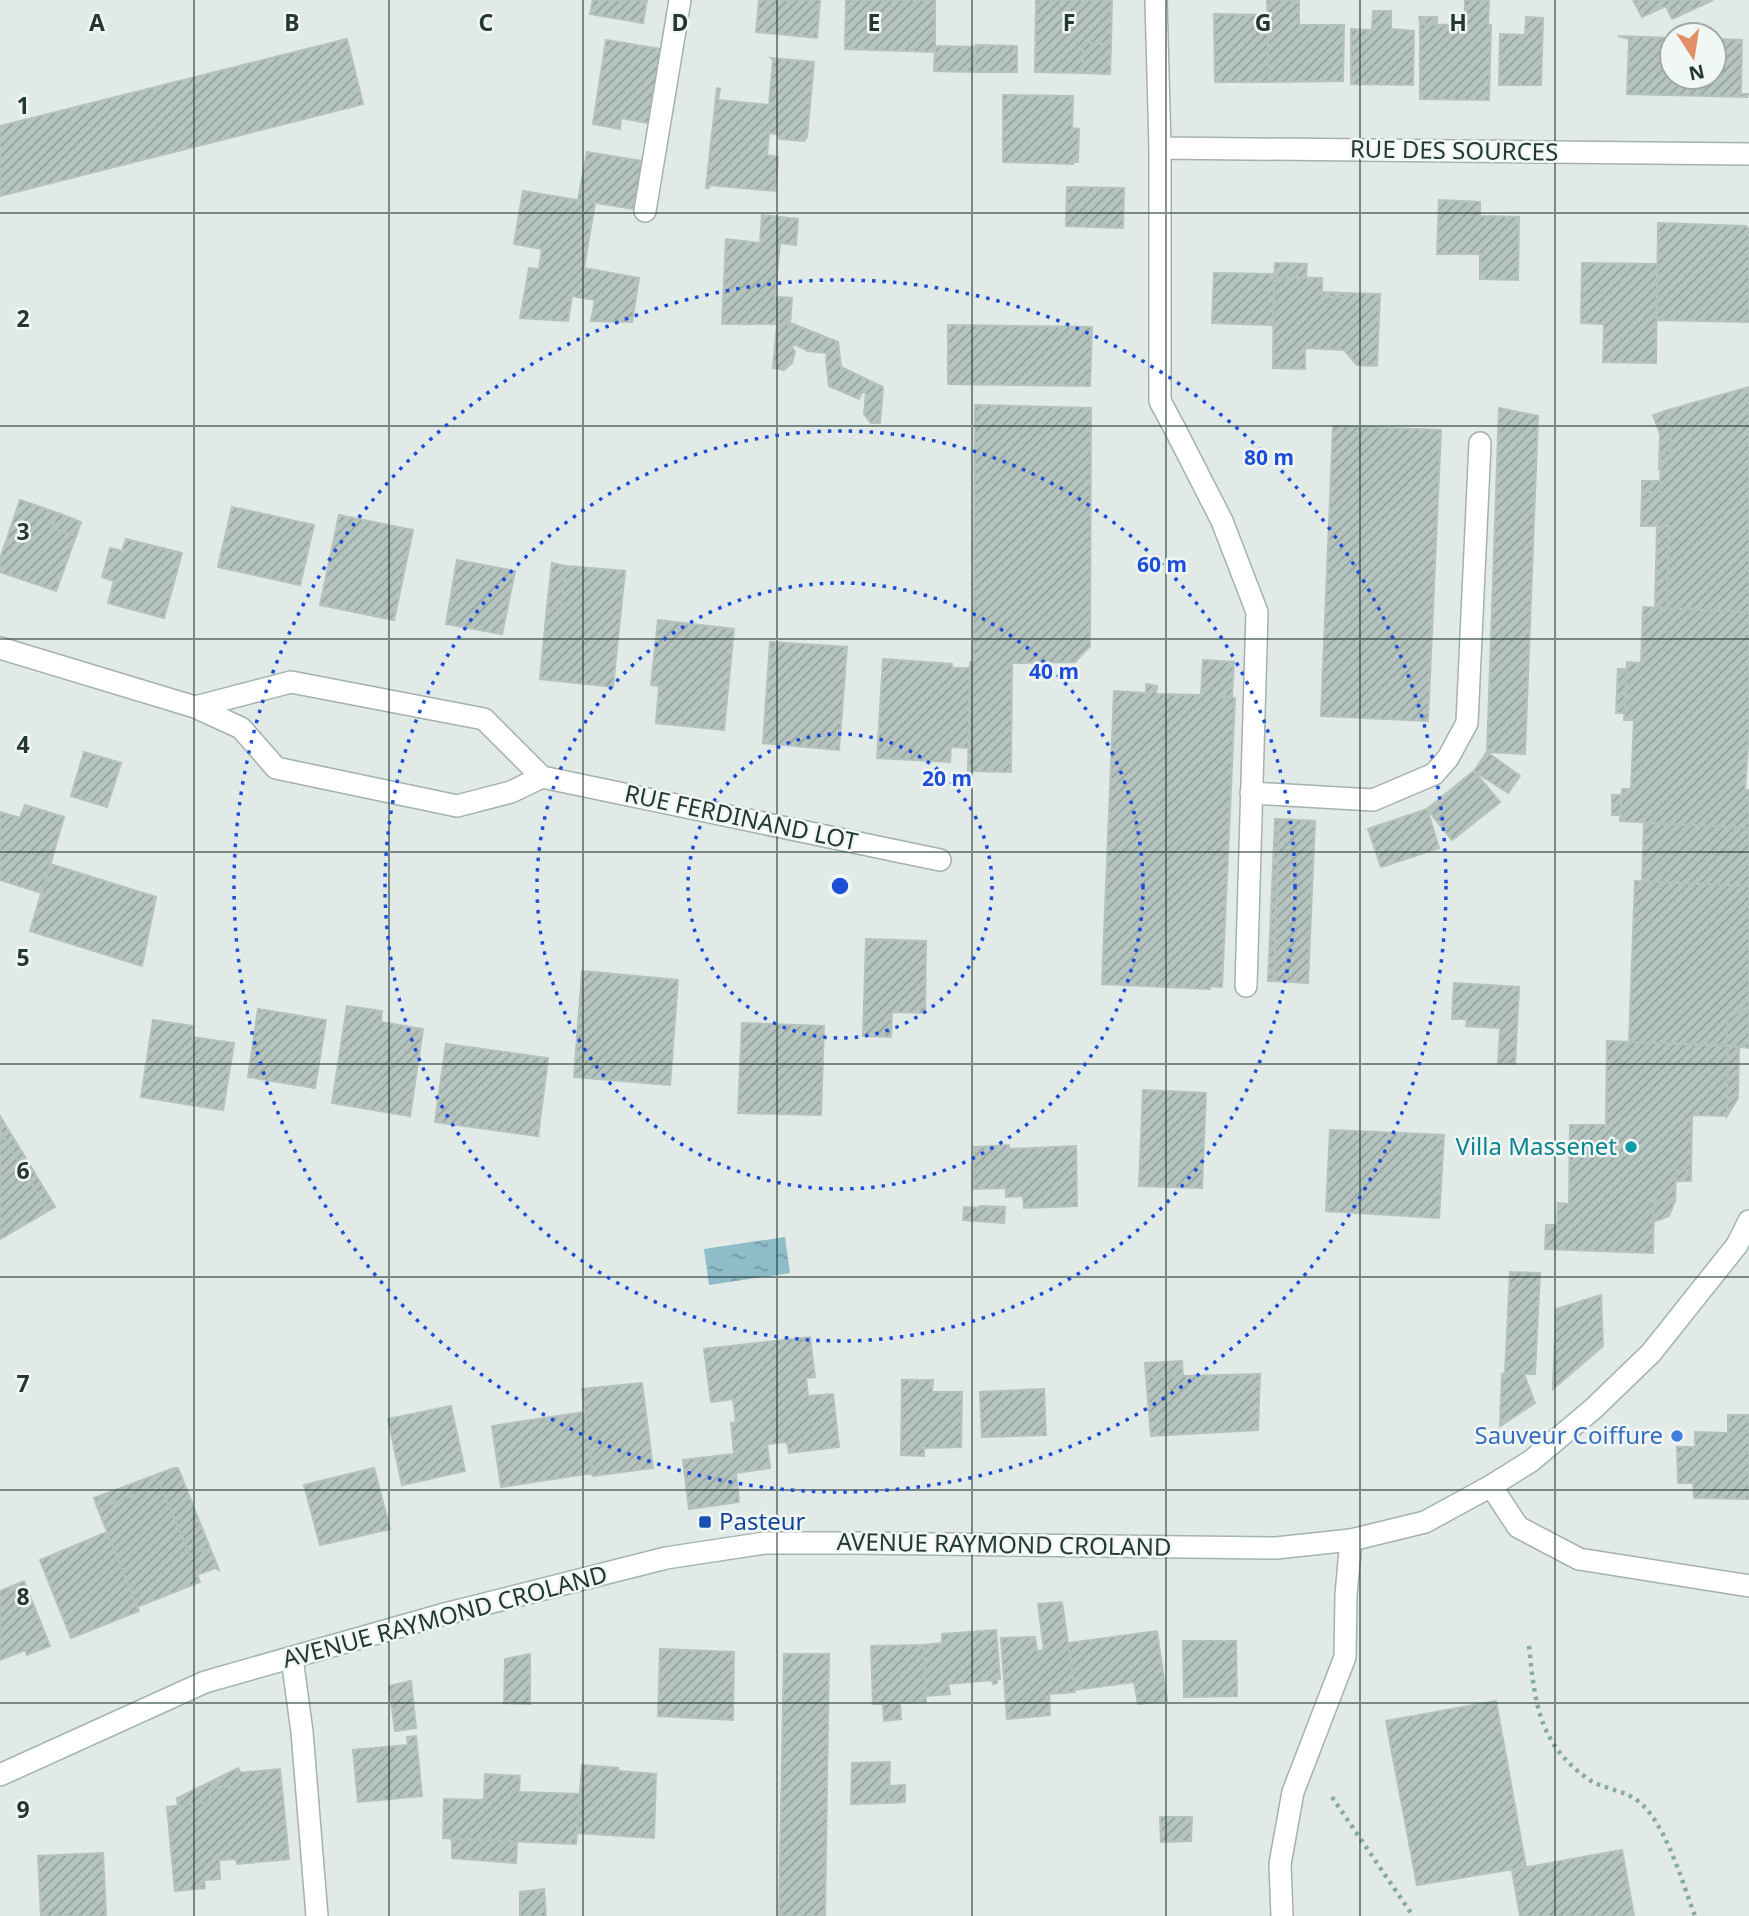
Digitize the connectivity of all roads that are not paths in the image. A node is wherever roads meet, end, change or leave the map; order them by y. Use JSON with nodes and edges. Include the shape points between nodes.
{"nodes":[{"id":1,"x":680,"y":0,"type":"edge"},
{"id":2,"x":1156,"y":0,"type":"edge"},
{"id":3,"x":1160,"y":148,"type":"junction"},
{"id":4,"x":1749,"y":154,"type":"edge"},
{"id":5,"x":645,"y":211,"type":"dead end"},
{"id":6,"x":1480,"y":443,"type":"dead end"},
{"id":7,"x":0,"y":648,"type":"edge"},
{"id":8,"x":195,"y":707,"type":"junction"},
{"id":9,"x":542,"y":777,"type":"junction"},
{"id":10,"x":1251,"y":793,"type":"junction"},
{"id":11,"x":940,"y":860,"type":"dead end"},
{"id":12,"x":1246,"y":986,"type":"dead end"},
{"id":13,"x":1749,"y":1221,"type":"edge"},
{"id":14,"x":1491,"y":1486,"type":"junction"},
{"id":15,"x":1351,"y":1540,"type":"junction"},
{"id":16,"x":1749,"y":1586,"type":"edge"},
{"id":17,"x":292,"y":1658,"type":"junction"},
{"id":18,"x":0,"y":1775,"type":"edge"},
{"id":19,"x":317,"y":1916,"type":"edge"},
{"id":20,"x":1282,"y":1916,"type":"edge"}],
"edges":[{"from":1,"to":5,"type":"street"},
{"from":2,"to":3,"type":"street"},
{"from":3,"to":4,"type":"street","name":"RUE DES SOURCES"},
{"from":3,"to":10,"type":"street","via":[[1160,401],[1222,521],[1256,612]]},
{"from":6,"to":10,"type":"street","via":[[1467,723],[1448,758],[1434,774],[1373,800]]},
{"from":7,"to":8,"type":"street"},
{"from":8,"to":9,"type":"street","via":[[291,682],[484,719]]},
{"from":8,"to":9,"type":"street","via":[[241,728],[276,768],[457,806],[512,792]]},
{"from":9,"to":11,"type":"street","name":"RUE FERDINAND LOT"},
{"from":10,"to":12,"type":"street"},
{"from":13,"to":14,"type":"street","name":"AVENUE RAYMOND CROLAND","via":[[1737,1245],[1651,1353],[1531,1461]]},
{"from":14,"to":15,"type":"street","name":"AVENUE RAYMOND CROLAND","via":[[1425,1522]]},
{"from":14,"to":16,"type":"street","via":[[1518,1527],[1578,1559]]},
{"from":15,"to":17,"type":"street","name":"AVENUE RAYMOND CROLAND","via":[[1276,1549],[765,1544],[666,1558]]},
{"from":15,"to":20,"type":"street","via":[[1345,1657],[1293,1792],[1280,1864]]},
{"from":17,"to":18,"type":"street","name":"AVENUE RAYMOND CROLAND","via":[[205,1682]]},
{"from":17,"to":19,"type":"street"}]}
